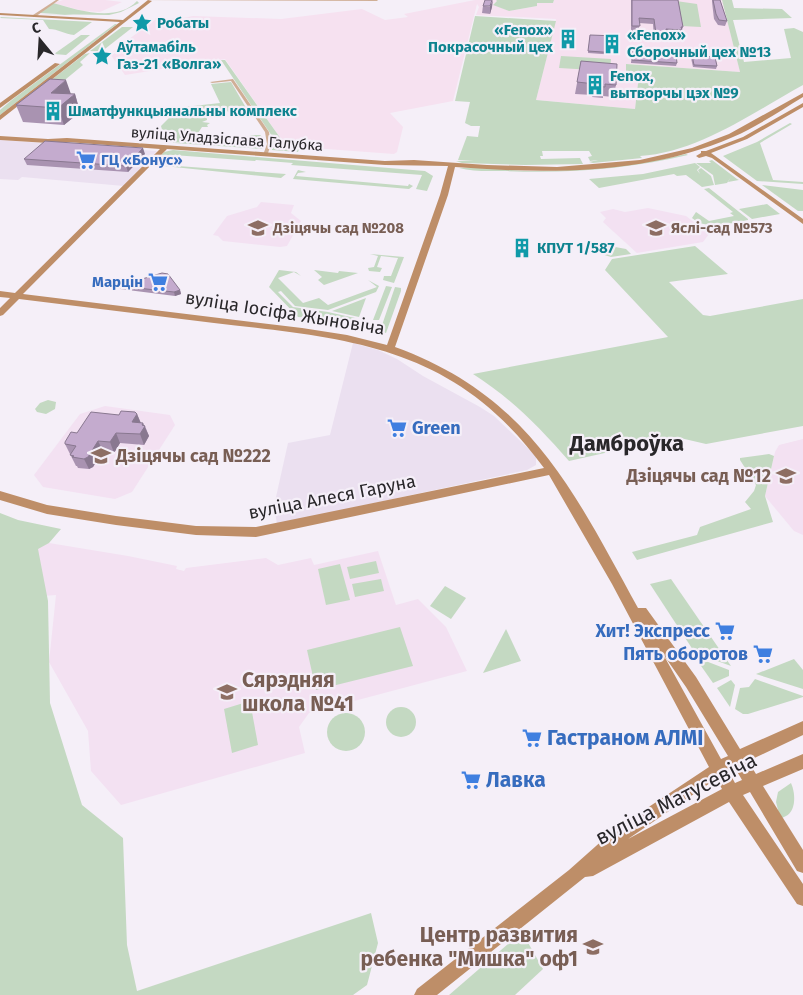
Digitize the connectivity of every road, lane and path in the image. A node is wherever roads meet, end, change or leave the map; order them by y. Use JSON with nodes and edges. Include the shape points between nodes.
{"nodes":[{"id":1,"x":58,"y":0,"type":"edge"},
{"id":2,"x":142,"y":0,"type":"edge"},
{"id":3,"x":377,"y":0,"type":"edge"},
{"id":4,"x":149,"y":1,"type":"edge"},
{"id":5,"x":277,"y":1,"type":"edge"},
{"id":6,"x":0,"y":14,"type":"edge"},
{"id":7,"x":34,"y":16,"type":"junction"},
{"id":8,"x":115,"y":20,"type":"junction"},
{"id":9,"x":125,"y":20,"type":"junction"},
{"id":10,"x":99,"y":32,"type":"dead end"},
{"id":11,"x":94,"y":36,"type":"dead end"},
{"id":12,"x":81,"y":46,"type":"dead end"},
{"id":13,"x":62,"y":60,"type":"dead end"},
{"id":14,"x":212,"y":82,"type":"dead end"},
{"id":15,"x":803,"y":95,"type":"edge"},
{"id":16,"x":803,"y":105,"type":"edge"},
{"id":17,"x":0,"y":106,"type":"edge"},
{"id":18,"x":0,"y":118,"type":"edge"},
{"id":19,"x":0,"y":133,"type":"edge"},
{"id":20,"x":0,"y":138,"type":"edge"},
{"id":21,"x":67,"y":140,"type":"junction"},
{"id":22,"x":164,"y":147,"type":"junction"},
{"id":23,"x":265,"y":154,"type":"junction"},
{"id":24,"x":707,"y":154,"type":"junction"},
{"id":25,"x":452,"y":168,"type":"junction"},
{"id":26,"x":801,"y":219,"type":"edge"},
{"id":27,"x":0,"y":294,"type":"edge"},
{"id":28,"x":18,"y":296,"type":"junction"},
{"id":29,"x":0,"y":312,"type":"edge"},
{"id":30,"x":390,"y":348,"type":"junction"},
{"id":31,"x":552,"y":470,"type":"junction"},
{"id":32,"x":0,"y":495,"type":"edge"},
{"id":33,"x":613,"y":573,"type":"junction"},
{"id":34,"x":803,"y":728,"type":"edge"},
{"id":35,"x":737,"y":758,"type":"junction"},
{"id":36,"x":803,"y":761,"type":"edge"},
{"id":37,"x":718,"y":769,"type":"junction"},
{"id":38,"x":753,"y":783,"type":"junction"},
{"id":39,"x":732,"y":792,"type":"junction"},
{"id":40,"x":803,"y":865,"type":"edge"},
{"id":41,"x":570,"y":880,"type":"junction"},
{"id":42,"x":803,"y":898,"type":"edge"},
{"id":43,"x":422,"y":995,"type":"edge"}],
"edges":[{"from":1,"to":7,"type":"street"},
{"from":2,"to":4,"type":"street"},
{"from":3,"to":5,"type":"street"},
{"from":4,"to":5,"type":"street"},
{"from":4,"to":8,"type":"main road"},
{"from":4,"to":9,"type":"main road"},
{"from":6,"to":7,"type":"main road"},
{"from":7,"to":8,"type":"main road"},
{"from":8,"to":9,"type":"main road"},
{"from":8,"to":10,"type":"main road"},
{"from":9,"to":18,"type":"main road"},
{"from":11,"to":12,"type":"main road"},
{"from":13,"to":17,"type":"main road"},
{"from":14,"to":23,"type":"street","via":[[232,80],[267,132],[269,148]]},
{"from":15,"to":24,"type":"main road","name":"вуліца Уладзіслава Галубка","via":[[736,133]]},
{"from":16,"to":24,"type":"main road","name":"вуліца Уладзіслава Галубка","via":[[745,138]]},
{"from":19,"to":21,"type":"main road","name":"вуліца Уладзіслава Галубка"},
{"from":20,"to":21,"type":"main road","name":"вуліца Уладзіслава Галубка"},
{"from":21,"to":22,"type":"main road","name":"вуліца Уладзіслава Галубка"},
{"from":22,"to":23,"type":"main road","name":"вуліца Уладзіслава Галубка"},
{"from":22,"to":28,"type":"main road"},
{"from":23,"to":25,"type":"main road","name":"вуліца Уладзіслава Галубка","via":[[402,167]]},
{"from":24,"to":25,"type":"main road","name":"вуліца Уладзіслава Галубка","via":[[689,151],[638,162],[589,167]]},
{"from":24,"to":25,"type":"main road","name":"вуліца Уладзіслава Галубка","via":[[647,167],[593,173],[522,174]]},
{"from":24,"to":26,"type":"main road"},
{"from":25,"to":30,"type":"main road"},
{"from":27,"to":28,"type":"main road","name":"вуліца Іосіфа Жыновіча"},
{"from":28,"to":29,"type":"main road"},
{"from":28,"to":30,"type":"main road","name":"вуліца Іосіфа Жыновіча","via":[[316,333]]},
{"from":30,"to":31,"type":"main road","name":"вуліца Іосіфа Жыновіча","via":[[474,390],[520,431]]},
{"from":31,"to":32,"type":"main road","name":"вуліца Алеся Гаруна","via":[[256,532],[209,532],[128,523],[59,512]]},
{"from":31,"to":33,"type":"main road","name":"вуліца Іосіфа Жыновіча"},
{"from":33,"to":35,"type":"main road","name":"вуліца Іосіфа Жыновіча","via":[[691,682]]},
{"from":33,"to":37,"type":"main road","name":"вуліца Іосіфа Жыновіча"},
{"from":34,"to":35,"type":"main road","name":"вуліца Матусевіча","via":[[770,740]]},
{"from":35,"to":37,"type":"main road","name":"вуліца Матусевіча"},
{"from":35,"to":38,"type":"main road","name":"вуліца Іосіфа Жыновіча"},
{"from":36,"to":38,"type":"main road","name":"вуліца Матусевіча"},
{"from":37,"to":39,"type":"main road","name":"вуліца Іосіфа Жыновіча"},
{"from":37,"to":41,"type":"main road","name":"вуліца Матусевіча","via":[[615,839]]},
{"from":38,"to":39,"type":"main road","name":"вуліца Матусевіча"},
{"from":38,"to":40,"type":"main road","name":"вуліца Іосіфа Жыновіча"},
{"from":39,"to":41,"type":"main road","name":"вуліца Матусевіча"},
{"from":39,"to":42,"type":"main road","name":"вуліца Іосіфа Жыновіча"},
{"from":41,"to":43,"type":"main road","name":"вуліца Матусевіча"}]}
